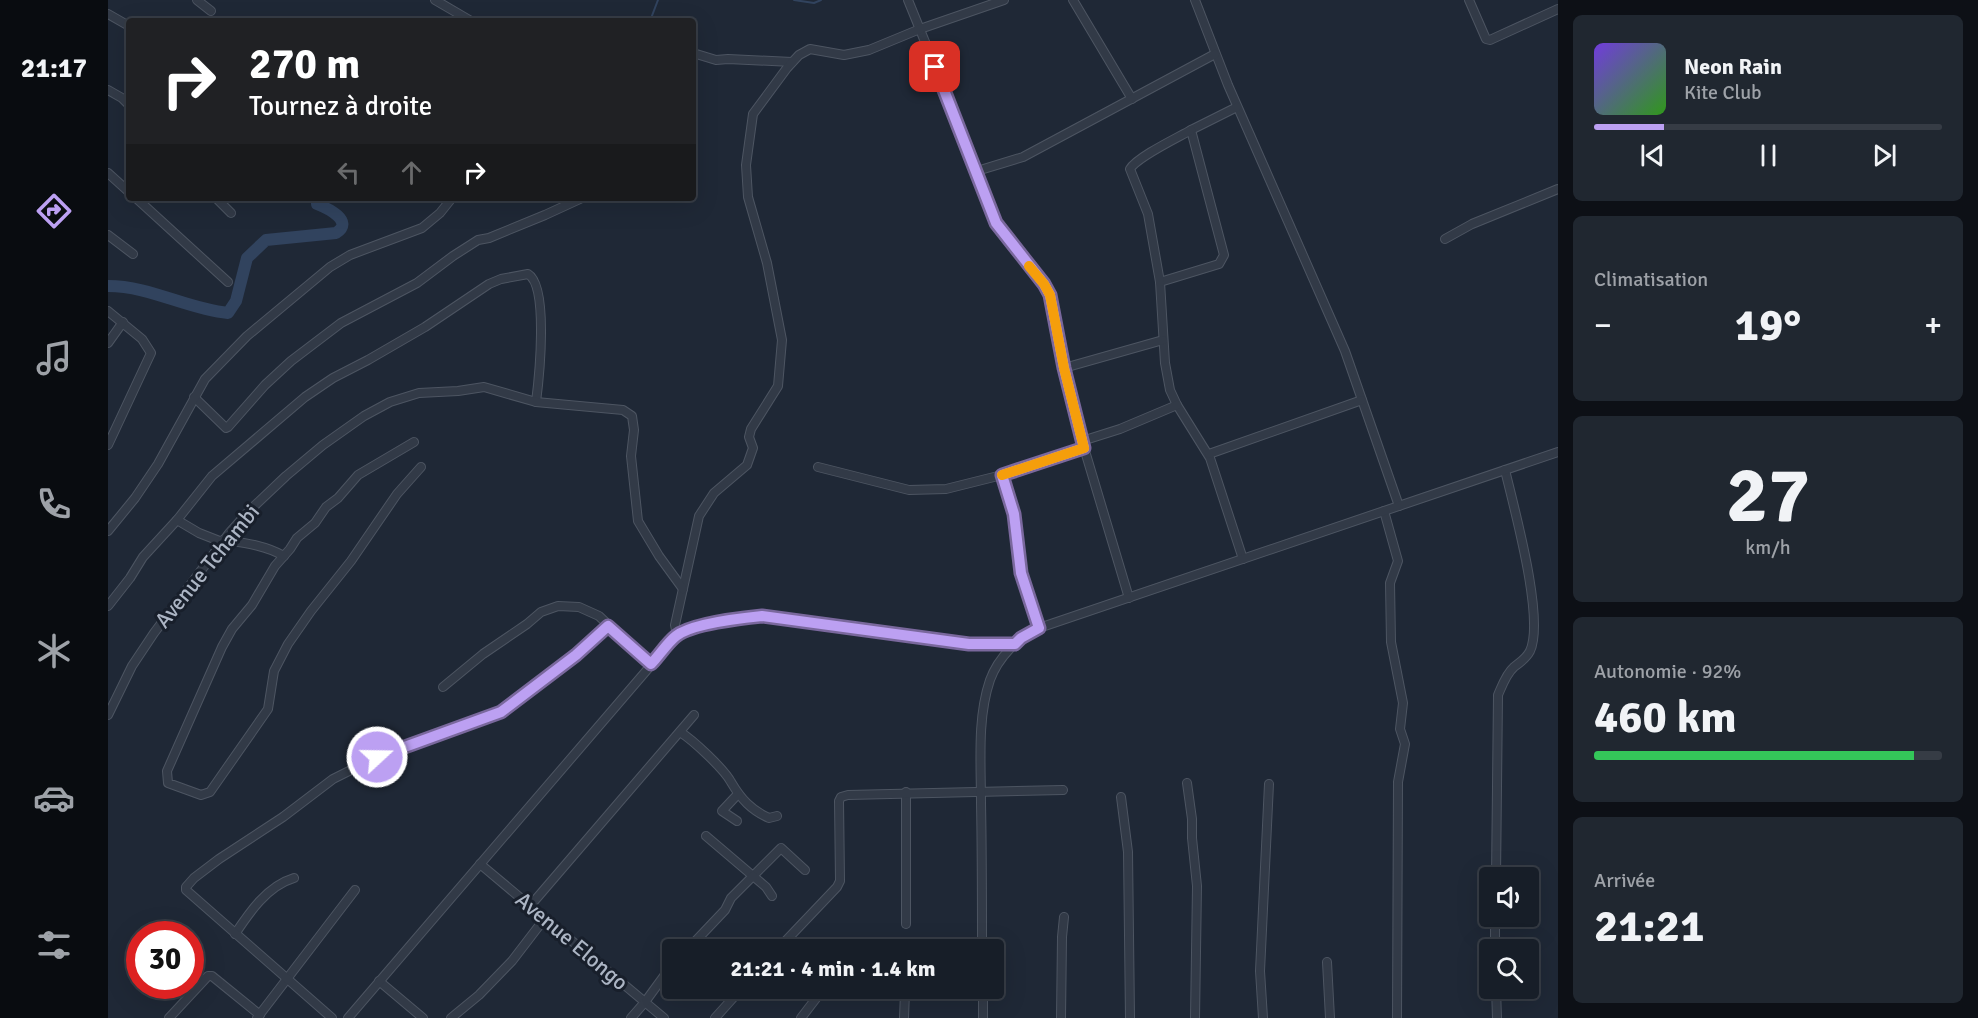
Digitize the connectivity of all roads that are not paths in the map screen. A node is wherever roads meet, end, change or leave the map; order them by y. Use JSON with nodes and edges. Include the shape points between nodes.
{"nodes":[{"id":1,"x":197,"y":0,"type":"edge"},
{"id":2,"x":435,"y":0,"type":"edge"},
{"id":3,"x":908,"y":0,"type":"edge"},
{"id":4,"x":1004,"y":0,"type":"edge"},
{"id":5,"x":1073,"y":0,"type":"edge"},
{"id":6,"x":1195,"y":0,"type":"edge"},
{"id":7,"x":1469,"y":0,"type":"edge"},
{"id":8,"x":1558,"y":9,"type":"edge"},
{"id":9,"x":211,"y":11,"type":"dead end"},
{"id":10,"x":108,"y":15,"type":"edge"},
{"id":11,"x":466,"y":18,"type":"edge"},
{"id":12,"x":126,"y":24,"type":"edge"},
{"id":13,"x":920,"y":29,"type":"junction"},
{"id":14,"x":696,"y":54,"type":"edge"},
{"id":15,"x":1215,"y":54,"type":"junction"},
{"id":16,"x":792,"y":62,"type":"junction"},
{"id":17,"x":108,"y":90,"type":"edge"},
{"id":18,"x":1132,"y":99,"type":"junction"},
{"id":19,"x":126,"y":102,"type":"edge"},
{"id":20,"x":1237,"y":107,"type":"junction"},
{"id":21,"x":1191,"y":130,"type":"junction"},
{"id":22,"x":977,"y":171,"type":"junction"},
{"id":23,"x":108,"y":173,"type":"edge"},
{"id":24,"x":126,"y":189,"type":"edge"},
{"id":25,"x":1558,"y":189,"type":"edge"},
{"id":26,"x":139,"y":201,"type":"edge"},
{"id":27,"x":219,"y":201,"type":"edge"},
{"id":28,"x":450,"y":201,"type":"edge"},
{"id":29,"x":576,"y":201,"type":"edge"},
{"id":30,"x":231,"y":213,"type":"dead end"},
{"id":31,"x":108,"y":236,"type":"edge"},
{"id":32,"x":1445,"y":239,"type":"dead end"},
{"id":33,"x":133,"y":254,"type":"dead end"},
{"id":34,"x":228,"y":282,"type":"dead end"},
{"id":35,"x":1160,"y":282,"type":"junction"},
{"id":36,"x":108,"y":310,"type":"edge"},
{"id":37,"x":123,"y":322,"type":"junction"},
{"id":38,"x":1164,"y":340,"type":"junction"},
{"id":39,"x":108,"y":343,"type":"edge"},
{"id":40,"x":1064,"y":368,"type":"junction"},
{"id":41,"x":194,"y":397,"type":"junction"},
{"id":42,"x":1362,"y":400,"type":"junction"},
{"id":43,"x":536,"y":402,"type":"junction"},
{"id":44,"x":1177,"y":405,"type":"junction"},
{"id":45,"x":414,"y":442,"type":"dead end"},
{"id":46,"x":1083,"y":444,"type":"junction"},
{"id":47,"x":108,"y":445,"type":"edge"},
{"id":48,"x":1558,"y":452,"type":"edge"},
{"id":49,"x":1209,"y":454,"type":"dead end"},
{"id":50,"x":421,"y":467,"type":"dead end"},
{"id":51,"x":818,"y":467,"type":"dead end"},
{"id":52,"x":1505,"y":470,"type":"junction"},
{"id":53,"x":1002,"y":475,"type":"junction"},
{"id":54,"x":1399,"y":506,"type":"junction"},
{"id":55,"x":1384,"y":511,"type":"junction"},
{"id":56,"x":177,"y":520,"type":"junction"},
{"id":57,"x":108,"y":531,"type":"edge"},
{"id":58,"x":222,"y":541,"type":"junction"},
{"id":59,"x":284,"y":556,"type":"junction"},
{"id":60,"x":1243,"y":559,"type":"junction"},
{"id":61,"x":683,"y":589,"type":"junction"},
{"id":62,"x":1129,"y":598,"type":"junction"},
{"id":63,"x":108,"y":606,"type":"edge"},
{"id":64,"x":608,"y":626,"type":"junction"},
{"id":65,"x":1039,"y":628,"type":"junction"},
{"id":66,"x":677,"y":635,"type":"junction"},
{"id":67,"x":1015,"y":644,"type":"junction"},
{"id":68,"x":651,"y":664,"type":"junction"},
{"id":69,"x":444,"y":687,"type":"dead end"},
{"id":70,"x":108,"y":715,"type":"edge"},
{"id":71,"x":694,"y":716,"type":"dead end"},
{"id":72,"x":680,"y":732,"type":"junction"},
{"id":73,"x":1187,"y":783,"type":"dead end"},
{"id":74,"x":1269,"y":784,"type":"dead end"},
{"id":75,"x":1063,"y":790,"type":"dead end"},
{"id":76,"x":981,"y":791,"type":"junction"},
{"id":77,"x":906,"y":792,"type":"junction"},
{"id":78,"x":738,"y":794,"type":"junction"},
{"id":79,"x":1121,"y":797,"type":"dead end"},
{"id":80,"x":777,"y":816,"type":"dead end"},
{"id":81,"x":737,"y":821,"type":"dead end"},
{"id":82,"x":706,"y":837,"type":"dead end"},
{"id":83,"x":480,"y":864,"type":"junction"},
{"id":84,"x":1496,"y":867,"type":"edge"},
{"id":85,"x":805,"y":870,"type":"dead end"},
{"id":86,"x":753,"y":876,"type":"junction"},
{"id":87,"x":294,"y":878,"type":"dead end"},
{"id":88,"x":355,"y":890,"type":"dead end"},
{"id":89,"x":772,"y":896,"type":"dead end"},
{"id":90,"x":530,"y":906,"type":"junction"},
{"id":91,"x":1064,"y":917,"type":"dead end"},
{"id":92,"x":545,"y":918,"type":"junction"},
{"id":93,"x":906,"y":924,"type":"dead end"},
{"id":94,"x":235,"y":934,"type":"junction"},
{"id":95,"x":697,"y":939,"type":"edge"},
{"id":96,"x":787,"y":939,"type":"edge"},
{"id":97,"x":982,"y":939,"type":"edge"},
{"id":98,"x":1327,"y":962,"type":"dead end"},
{"id":99,"x":662,"y":979,"type":"edge"},
{"id":100,"x":288,"y":980,"type":"junction"},
{"id":101,"x":380,"y":981,"type":"junction"},
{"id":102,"x":732,"y":999,"type":"edge"},
{"id":103,"x":816,"y":999,"type":"edge"},
{"id":104,"x":905,"y":999,"type":"edge"},
{"id":105,"x":983,"y":999,"type":"edge"},
{"id":106,"x":1496,"y":999,"type":"edge"},
{"id":107,"x":645,"y":1002,"type":"junction"},
{"id":108,"x":259,"y":1017,"type":"edge"},
{"id":109,"x":169,"y":1018,"type":"edge"},
{"id":110,"x":332,"y":1018,"type":"edge"},
{"id":111,"x":348,"y":1018,"type":"edge"},
{"id":112,"x":423,"y":1018,"type":"edge"},
{"id":113,"x":452,"y":1018,"type":"edge"},
{"id":114,"x":631,"y":1018,"type":"edge"},
{"id":115,"x":664,"y":1018,"type":"edge"},
{"id":116,"x":715,"y":1018,"type":"edge"},
{"id":117,"x":801,"y":1018,"type":"edge"},
{"id":118,"x":904,"y":1018,"type":"edge"},
{"id":119,"x":983,"y":1018,"type":"edge"},
{"id":120,"x":1061,"y":1018,"type":"edge"},
{"id":121,"x":1130,"y":1018,"type":"edge"},
{"id":122,"x":1195,"y":1018,"type":"edge"},
{"id":123,"x":1263,"y":1018,"type":"edge"},
{"id":124,"x":1329,"y":1018,"type":"edge"},
{"id":125,"x":1396,"y":1018,"type":"edge"},
{"id":126,"x":1497,"y":1018,"type":"edge"}],
"edges":[{"from":1,"to":9,"type":"street"},
{"from":2,"to":11,"type":"street"},
{"from":3,"to":13,"type":"street"},
{"from":4,"to":13,"type":"street"},
{"from":5,"to":18,"type":"street"},
{"from":6,"to":15,"type":"street"},
{"from":7,"to":8,"type":"street","via":[[1486,39],[1490,40]]},
{"from":10,"to":12,"type":"street"},
{"from":13,"to":16,"type":"street","via":[[869,51],[844,56],[810,49]]},
{"from":13,"to":22,"type":"street"},
{"from":14,"to":16,"type":"street","via":[[716,60]]},
{"from":15,"to":18,"type":"street"},
{"from":15,"to":20,"type":"street"},
{"from":16,"to":61,"type":"street","via":[[753,114],[746,165],[749,200],[782,336],[778,384],[751,429],[753,448],[747,465],[714,493],[700,513]]},
{"from":17,"to":19,"type":"street"},
{"from":18,"to":22,"type":"street","via":[[1023,157]]},
{"from":20,"to":21,"type":"street"},
{"from":20,"to":42,"type":"street","via":[[1345,351]]},
{"from":21,"to":35,"type":"street","via":[[1141,158],[1130,169],[1148,214]]},
{"from":21,"to":35,"type":"street","via":[[1224,255],[1219,264]]},
{"from":22,"to":40,"type":"street","via":[[996,223],[1050,295]]},
{"from":23,"to":24,"type":"street"},
{"from":25,"to":32,"type":"street"},
{"from":26,"to":34,"type":"street"},
{"from":27,"to":30,"type":"street"},
{"from":28,"to":41,"type":"street","via":[[422,228],[350,255],[330,267],[247,336]]},
{"from":29,"to":41,"type":"street","via":[[478,240],[417,283],[341,323],[265,385],[228,427]]},
{"from":31,"to":33,"type":"street"},
{"from":35,"to":38,"type":"street"},
{"from":36,"to":37,"type":"street"},
{"from":37,"to":39,"type":"street"},
{"from":37,"to":47,"type":"street","via":[[151,353]]},
{"from":38,"to":40,"type":"street"},
{"from":38,"to":44,"type":"street","via":[[1170,390]]},
{"from":40,"to":46,"type":"street"},
{"from":41,"to":57,"type":"street","via":[[158,464]]},
{"from":42,"to":49,"type":"street"},
{"from":42,"to":54,"type":"street"},
{"from":43,"to":56,"type":"street","via":[[541,316],[538,290],[528,274],[489,284],[425,327],[305,397],[212,476]]},
{"from":43,"to":58,"type":"street","name":"Avenue Tchambi","via":[[484,387],[419,393],[390,402],[323,445]]},
{"from":43,"to":61,"type":"street","name":"Avenue Tchambi","via":[[622,410],[632,416],[631,456],[638,521]]},
{"from":44,"to":46,"type":"street"},
{"from":44,"to":60,"type":"street","via":[[1210,458]]},
{"from":45,"to":59,"type":"street","via":[[358,475]]},
{"from":46,"to":53,"type":"street"},
{"from":46,"to":62,"type":"street"},
{"from":48,"to":52,"type":"street"},
{"from":50,"to":59,"type":"street","via":[[288,644],[274,671],[268,709],[210,792],[201,795],[168,783],[167,771],[222,647]]},
{"from":51,"to":53,"type":"street","via":[[909,490],[946,489]]},
{"from":52,"to":54,"type":"street"},
{"from":52,"to":84,"type":"street","via":[[1526,566],[1535,631],[1529,653],[1508,673],[1498,695]]},
{"from":53,"to":65,"type":"street","via":[[1014,514],[1021,573]]},
{"from":54,"to":55,"type":"street"},
{"from":55,"to":60,"type":"street"},
{"from":55,"to":125,"type":"street","via":[[1398,561],[1390,582],[1391,641],[1403,703],[1400,729],[1405,744],[1398,782]]},
{"from":56,"to":58,"type":"street"},
{"from":56,"to":63,"type":"street","via":[[143,557]]},
{"from":58,"to":59,"type":"street","via":[[271,548]]},
{"from":58,"to":70,"type":"street","name":"Avenue Tchambi","via":[[153,633]]},
{"from":60,"to":62,"type":"street"},
{"from":61,"to":66,"type":"street","via":[[675,625]]},
{"from":62,"to":65,"type":"street"},
{"from":64,"to":68,"type":"street"},
{"from":64,"to":69,"type":"street","via":[[599,616],[579,607],[558,606],[541,612]]},
{"from":64,"to":94,"type":"street","via":[[507,709],[377,757],[333,779],[194,878],[186,890]]},
{"from":65,"to":67,"type":"street"},
{"from":66,"to":67,"type":"street","via":[[732,619],[762,616],[969,644]]},
{"from":66,"to":68,"type":"street"},
{"from":67,"to":76,"type":"street","via":[[997,666],[985,699]]},
{"from":68,"to":83,"type":"street"},
{"from":71,"to":72,"type":"street"},
{"from":72,"to":78,"type":"street","via":[[731,781]]},
{"from":72,"to":90,"type":"street"},
{"from":73,"to":122,"type":"street","via":[[1197,886]]},
{"from":74,"to":123,"type":"street","via":[[1260,971]]},
{"from":75,"to":76,"type":"street"},
{"from":76,"to":77,"type":"street"},
{"from":76,"to":97,"type":"street"},
{"from":77,"to":93,"type":"street"},
{"from":77,"to":96,"type":"street","via":[[841,797],[842,875],[837,887]]},
{"from":78,"to":80,"type":"street","via":[[762,815]]},
{"from":78,"to":81,"type":"street","via":[[723,810]]},
{"from":79,"to":121,"type":"street","via":[[1128,852]]},
{"from":82,"to":86,"type":"street"},
{"from":83,"to":90,"type":"street","name":"Avenue Elongo"},
{"from":83,"to":101,"type":"street"},
{"from":85,"to":86,"type":"street","via":[[781,848]]},
{"from":86,"to":89,"type":"street"},
{"from":86,"to":95,"type":"street"},
{"from":87,"to":94,"type":"street","via":[[268,893]]},
{"from":88,"to":100,"type":"street"},
{"from":90,"to":92,"type":"street","name":"Avenue Elongo"},
{"from":91,"to":120,"type":"street"},
{"from":92,"to":107,"type":"street","name":"Avenue Elongo"},
{"from":92,"to":113,"type":"street","via":[[512,961]]},
{"from":94,"to":100,"type":"street"},
{"from":98,"to":124,"type":"street"},
{"from":99,"to":107,"type":"street"},
{"from":100,"to":108,"type":"street"},
{"from":100,"to":110,"type":"street"},
{"from":101,"to":111,"type":"street"},
{"from":101,"to":112,"type":"street"},
{"from":102,"to":116,"type":"street"},
{"from":103,"to":117,"type":"street"},
{"from":104,"to":118,"type":"street"},
{"from":105,"to":119,"type":"street"},
{"from":106,"to":126,"type":"street"},
{"from":107,"to":114,"type":"street"},
{"from":107,"to":115,"type":"street","name":"Avenue Elongo"},
{"from":108,"to":109,"type":"street","via":[[208,976]]}]}
